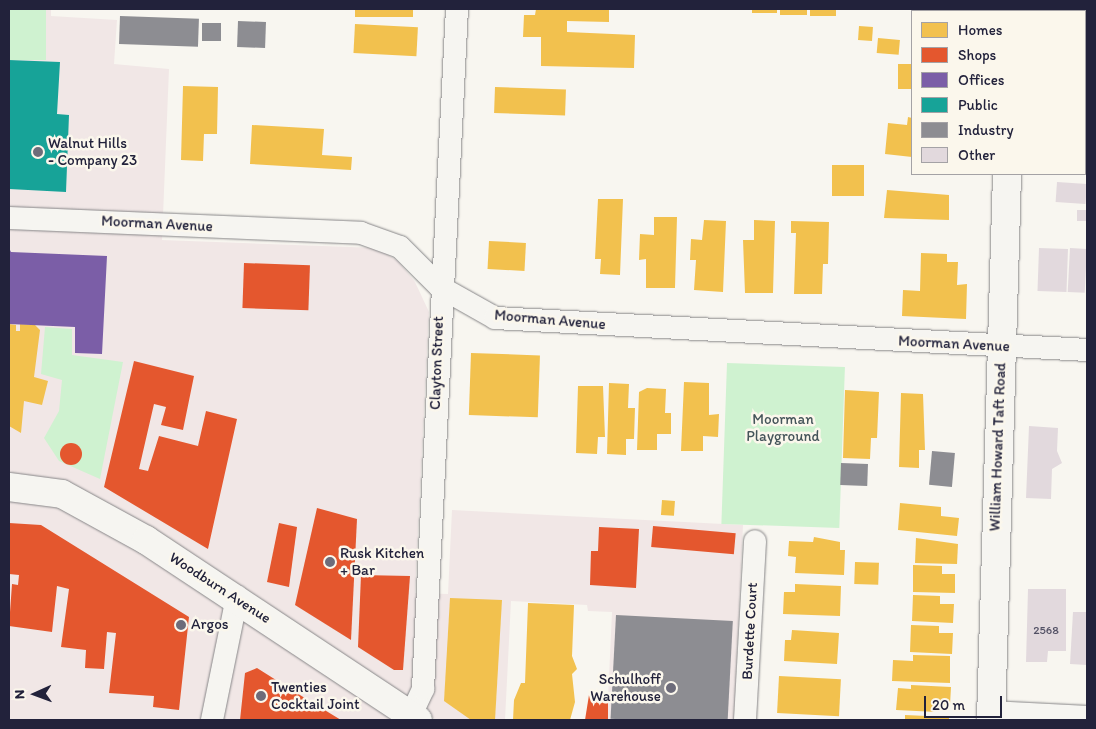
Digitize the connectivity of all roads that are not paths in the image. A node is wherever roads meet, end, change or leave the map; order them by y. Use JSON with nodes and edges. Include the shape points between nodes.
{"nodes":[{"id":1,"x":457,"y":9,"type":"edge"},
{"id":2,"x":1007,"y":175,"type":"edge"},
{"id":3,"x":9,"y":218,"type":"edge"},
{"id":4,"x":440,"y":287,"type":"junction"},
{"id":5,"x":1001,"y":346,"type":"junction"},
{"id":6,"x":1087,"y":350,"type":"edge"},
{"id":7,"x":9,"y":487,"type":"edge"},
{"id":8,"x":755,"y":541,"type":"dead end"},
{"id":9,"x":237,"y":597,"type":"junction"},
{"id":10,"x":991,"y":716,"type":"edge"},
{"id":11,"x":1087,"y":717,"type":"edge"},
{"id":12,"x":414,"y":718,"type":"edge"},
{"id":13,"x":212,"y":720,"type":"edge"},
{"id":14,"x":745,"y":720,"type":"edge"}],
"edges":[{"from":1,"to":4,"type":"street","name":"Clayton Street"},
{"from":2,"to":5,"type":"street","name":"William Howard Taft Road"},
{"from":3,"to":4,"type":"street","name":"Moorman Avenue","via":[[361,233],[400,247]]},
{"from":4,"to":5,"type":"street","name":"Moorman Avenue","via":[[495,318]]},
{"from":4,"to":12,"type":"street","name":"Clayton Street","via":[[423,689]]},
{"from":5,"to":6,"type":"street","name":"Moorman Avenue"},
{"from":5,"to":10,"type":"street","name":"William Howard Taft Road"},
{"from":7,"to":9,"type":"street","name":"Woodburn Avenue","via":[[62,494]]},
{"from":8,"to":14,"type":"street","name":"Burdette Court"},
{"from":9,"to":12,"type":"street","name":"Woodburn Avenue"},
{"from":9,"to":13,"type":"street"},
{"from":10,"to":11,"type":"street"}]}
